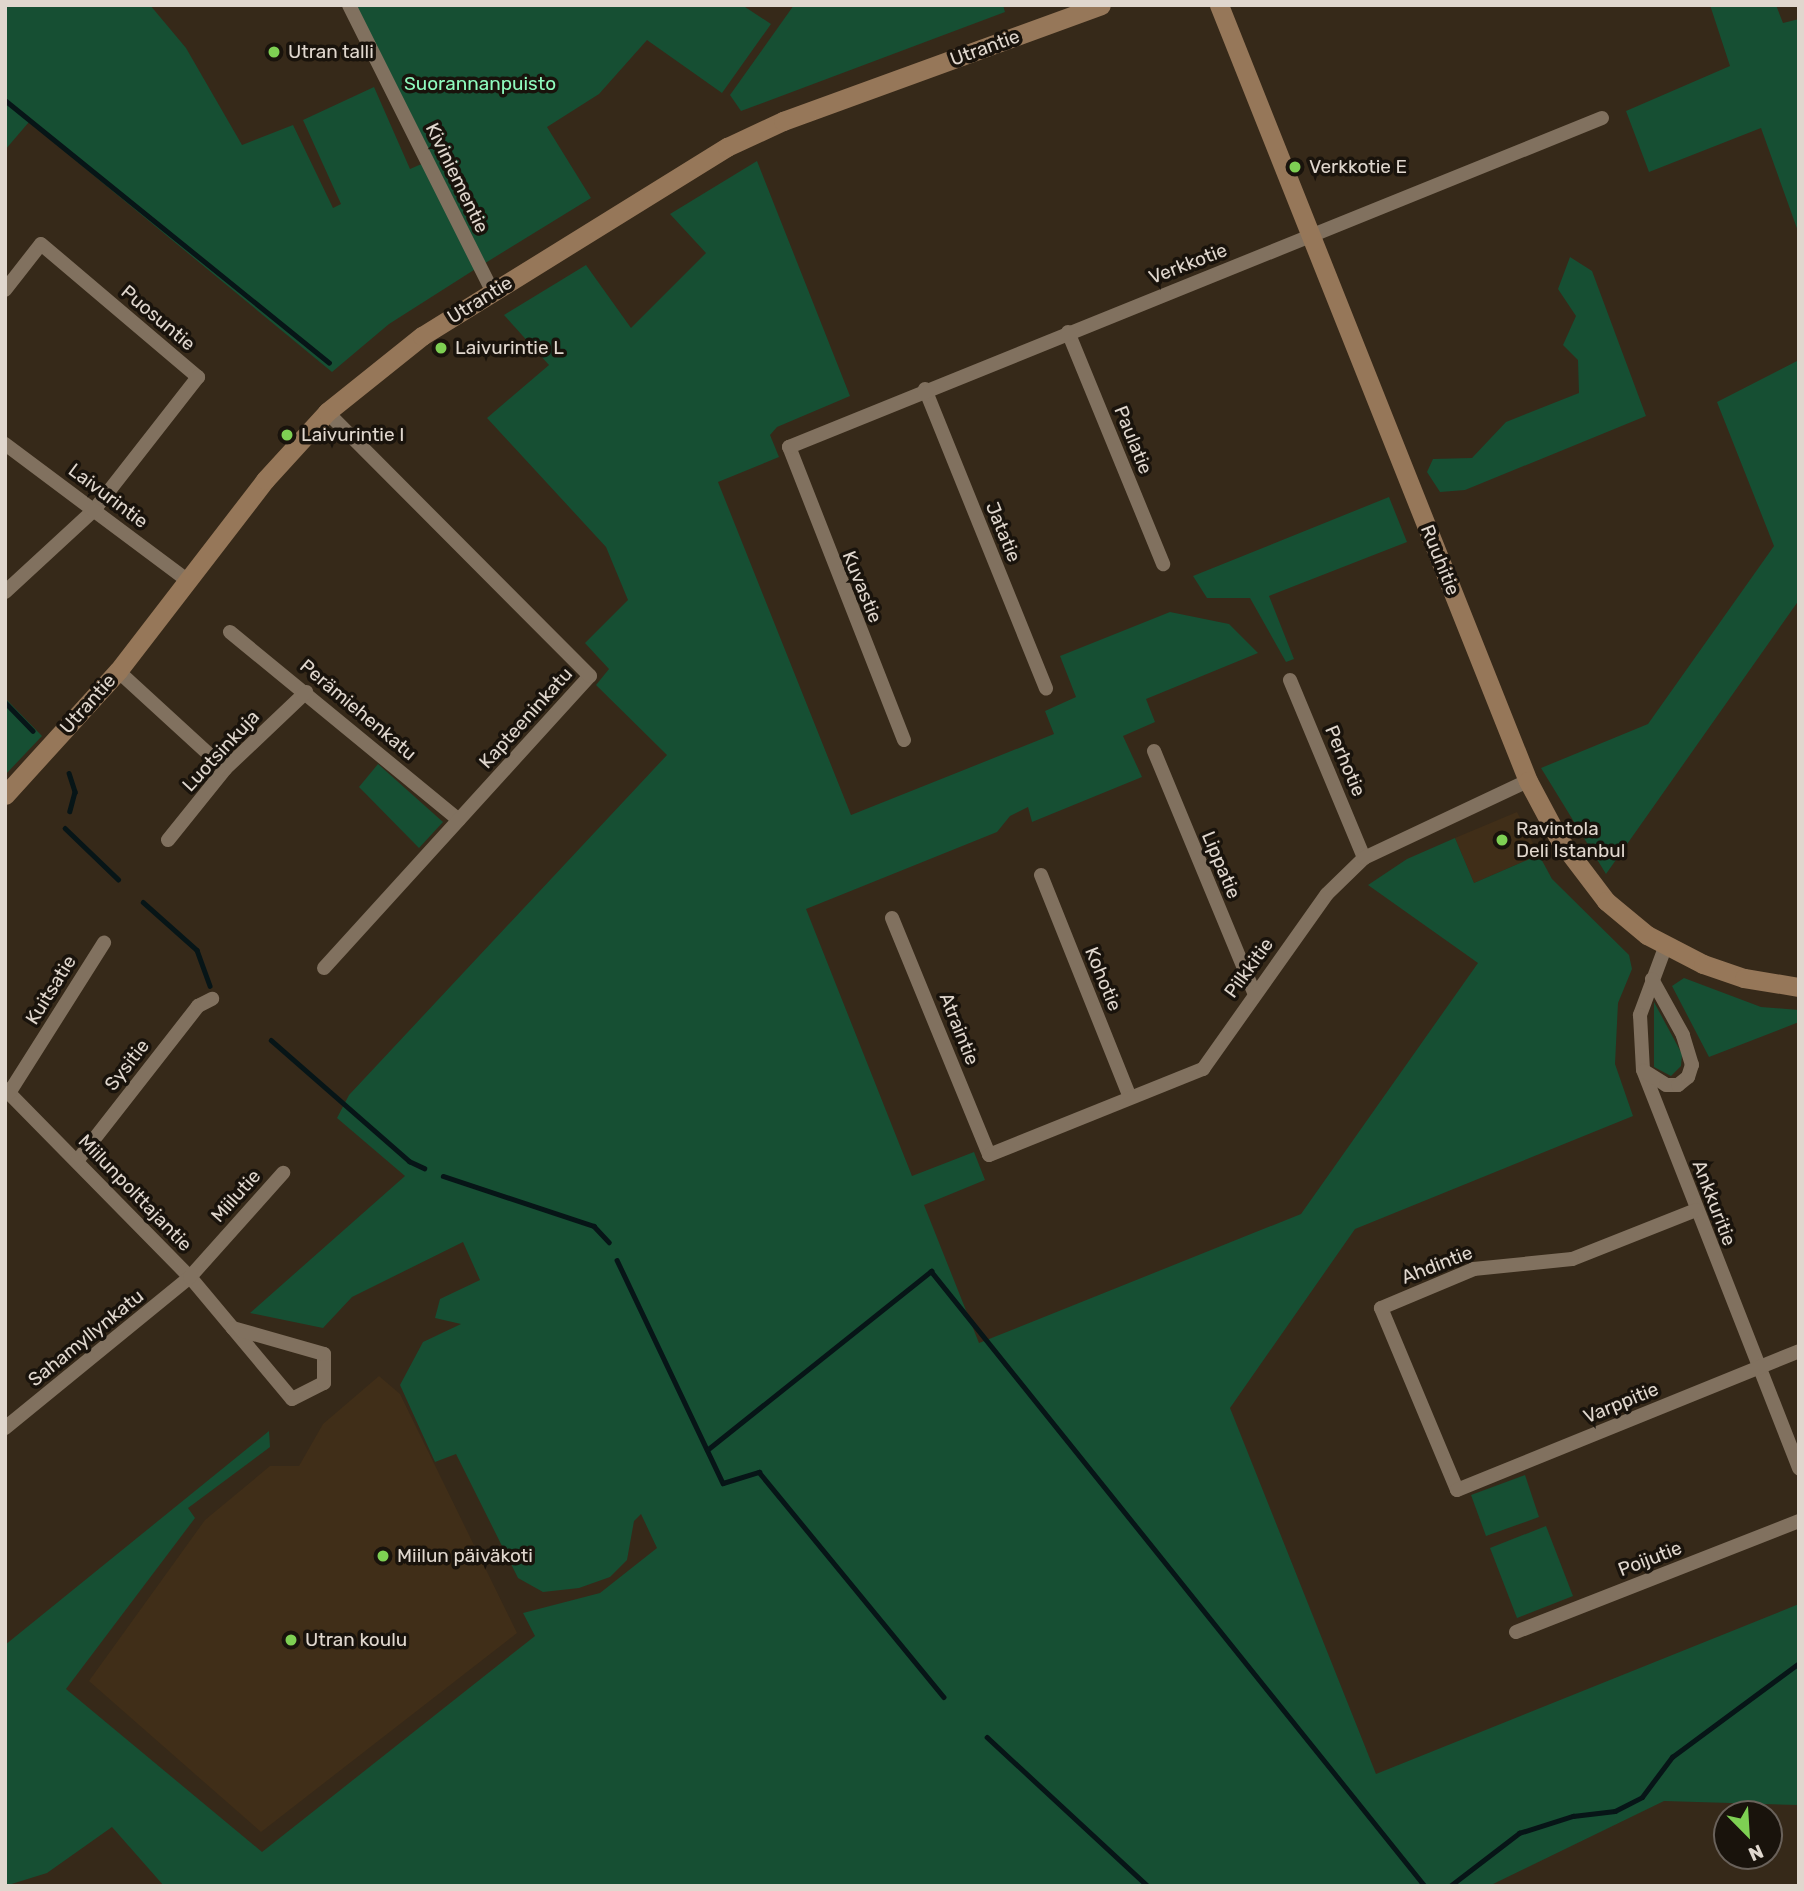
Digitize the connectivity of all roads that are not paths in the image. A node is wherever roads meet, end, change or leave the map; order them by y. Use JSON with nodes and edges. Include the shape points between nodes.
{"nodes":[{"id":1,"x":349,"y":5,"type":"edge"},
{"id":2,"x":1101,"y":5,"type":"edge"},
{"id":3,"x":1219,"y":5,"type":"edge"},
{"id":4,"x":1602,"y":118,"type":"dead end"},
{"id":5,"x":1310,"y":237,"type":"junction"},
{"id":6,"x":5,"y":290,"type":"edge"},
{"id":7,"x":493,"y":293,"type":"junction"},
{"id":8,"x":1068,"y":332,"type":"junction"},
{"id":9,"x":925,"y":389,"type":"junction"},
{"id":10,"x":327,"y":412,"type":"junction"},
{"id":11,"x":5,"y":444,"type":"edge"},
{"id":12,"x":789,"y":447,"type":"joint"},
{"id":13,"x":95,"y":509,"type":"junction"},
{"id":14,"x":1163,"y":564,"type":"dead end"},
{"id":15,"x":187,"y":580,"type":"junction"},
{"id":16,"x":5,"y":593,"type":"edge"},
{"id":17,"x":230,"y":632,"type":"dead end"},
{"id":18,"x":118,"y":671,"type":"junction"},
{"id":19,"x":1290,"y":680,"type":"dead end"},
{"id":20,"x":1045,"y":689,"type":"dead end"},
{"id":21,"x":306,"y":692,"type":"junction"},
{"id":22,"x":904,"y":740,"type":"dead end"},
{"id":23,"x":1154,"y":751,"type":"dead end"},
{"id":24,"x":225,"y":769,"type":"junction"},
{"id":25,"x":1528,"y":781,"type":"junction"},
{"id":26,"x":5,"y":795,"type":"edge"},
{"id":27,"x":459,"y":820,"type":"junction"},
{"id":28,"x":168,"y":840,"type":"dead end"},
{"id":29,"x":1364,"y":858,"type":"junction"},
{"id":30,"x":1041,"y":875,"type":"dead end"},
{"id":31,"x":892,"y":918,"type":"dead end"},
{"id":32,"x":104,"y":943,"type":"dead end"},
{"id":33,"x":1666,"y":946,"type":"junction"},
{"id":34,"x":324,"y":968,"type":"dead end"},
{"id":35,"x":1652,"y":979,"type":"junction"},
{"id":36,"x":1799,"y":987,"type":"edge"},
{"id":37,"x":1254,"y":993,"type":"junction"},
{"id":38,"x":212,"y":999,"type":"dead end"},
{"id":39,"x":1643,"y":1070,"type":"junction"},
{"id":40,"x":7,"y":1091,"type":"edge"},
{"id":41,"x":1130,"y":1097,"type":"junction"},
{"id":42,"x":989,"y":1155,"type":"joint"},
{"id":43,"x":77,"y":1161,"type":"junction"},
{"id":44,"x":283,"y":1173,"type":"dead end"},
{"id":45,"x":1696,"y":1210,"type":"junction"},
{"id":46,"x":190,"y":1277,"type":"junction"},
{"id":47,"x":233,"y":1328,"type":"junction"},
{"id":48,"x":1799,"y":1351,"type":"edge"},
{"id":49,"x":1759,"y":1367,"type":"junction"},
{"id":50,"x":5,"y":1428,"type":"edge"},
{"id":51,"x":1799,"y":1469,"type":"edge"},
{"id":52,"x":1457,"y":1490,"type":"joint"},
{"id":53,"x":1799,"y":1521,"type":"edge"},
{"id":54,"x":1516,"y":1632,"type":"dead end"}],
"edges":[{"from":1,"to":7,"type":"street","name":"Kiviniementie"},
{"from":2,"to":7,"type":"main road","name":"Utrantie","via":[[783,121],[727,147]]},
{"from":3,"to":5,"type":"main road","name":"Ruuhitie"},
{"from":4,"to":5,"type":"street","name":"Verkkotie"},
{"from":5,"to":8,"type":"street","name":"Verkkotie"},
{"from":5,"to":25,"type":"main road","name":"Ruuhitie"},
{"from":6,"to":13,"type":"street","name":"Puosuntie","via":[[41,244],[198,377]]},
{"from":7,"to":10,"type":"main road","name":"Utrantie","via":[[422,336]]},
{"from":8,"to":9,"type":"street","name":"Verkkotie"},
{"from":8,"to":14,"type":"street","name":"Paulatie"},
{"from":9,"to":12,"type":"street","name":"Verkkotie"},
{"from":9,"to":20,"type":"street","name":"Jatatie"},
{"from":10,"to":15,"type":"main road","name":"Utrantie","via":[[265,480]]},
{"from":10,"to":27,"type":"street","name":"Kapteeninkatu","via":[[590,676]]},
{"from":11,"to":13,"type":"street","name":"Laivurintie"},
{"from":12,"to":22,"type":"street","name":"Kuvastie"},
{"from":13,"to":15,"type":"street","name":"Laivurintie"},
{"from":13,"to":16,"type":"street"},
{"from":15,"to":18,"type":"main road","name":"Utrantie"},
{"from":17,"to":21,"type":"street","name":"Perämiehenkatu"},
{"from":18,"to":24,"type":"street"},
{"from":18,"to":26,"type":"main road","name":"Utrantie"},
{"from":19,"to":29,"type":"street","name":"Perhotie"},
{"from":21,"to":24,"type":"street","name":"Luotsinkuja"},
{"from":21,"to":27,"type":"street","name":"Perämiehenkatu"},
{"from":23,"to":37,"type":"street","name":"Lippatie"},
{"from":24,"to":28,"type":"street","name":"Luotsinkuja"},
{"from":25,"to":29,"type":"street","name":"Pilkkitie"},
{"from":25,"to":33,"type":"main road","name":"Ruuhitie","via":[[1581,873],[1634,926]]},
{"from":27,"to":34,"type":"street","name":"Kapteeninkatu"},
{"from":29,"to":37,"type":"street","name":"Pilkkitie","via":[[1327,894]]},
{"from":30,"to":41,"type":"street","name":"Kohotie"},
{"from":31,"to":42,"type":"street","name":"Atraintie"},
{"from":32,"to":40,"type":"street","name":"Kuitsatie"},
{"from":33,"to":35,"type":"street","name":"Ankkuritie"},
{"from":33,"to":36,"type":"main road","name":"Ruuhitie","via":[[1744,978]]},
{"from":35,"to":39,"type":"street","name":"Ankkuritie","via":[[1640,1015]]},
{"from":35,"to":39,"type":"street","via":[[1683,1035],[1692,1065],[1688,1077],[1678,1085],[1666,1085]]},
{"from":37,"to":41,"type":"street","name":"Pilkkitie","via":[[1203,1069]]},
{"from":38,"to":43,"type":"street","name":"Sysitie","via":[[198,1006]]},
{"from":39,"to":45,"type":"street","name":"Ankkuritie"},
{"from":40,"to":43,"type":"street","name":"Miilunpolttajantie"},
{"from":41,"to":42,"type":"street","name":"Pilkkitie"},
{"from":43,"to":46,"type":"street","name":"Miilunpolttajantie"},
{"from":44,"to":46,"type":"street","name":"Miilutie"},
{"from":45,"to":49,"type":"street","name":"Ankkuritie"},
{"from":45,"to":52,"type":"street","name":"Ahdintie","via":[[1572,1259],[1474,1269],[1381,1308]]},
{"from":46,"to":47,"type":"street","name":"Miilunpolttajantie"},
{"from":46,"to":50,"type":"street","name":"Sahamyllynkatu"},
{"from":47,"to":47,"type":"street","name":"Miilunpolttajantie","via":[[324,1354],[324,1383],[292,1399]]},
{"from":48,"to":49,"type":"street","name":"Varppitie"},
{"from":49,"to":51,"type":"street","name":"Ankkuritie"},
{"from":49,"to":52,"type":"street","name":"Varppitie"},
{"from":53,"to":54,"type":"street","name":"Poijutie"}]}
